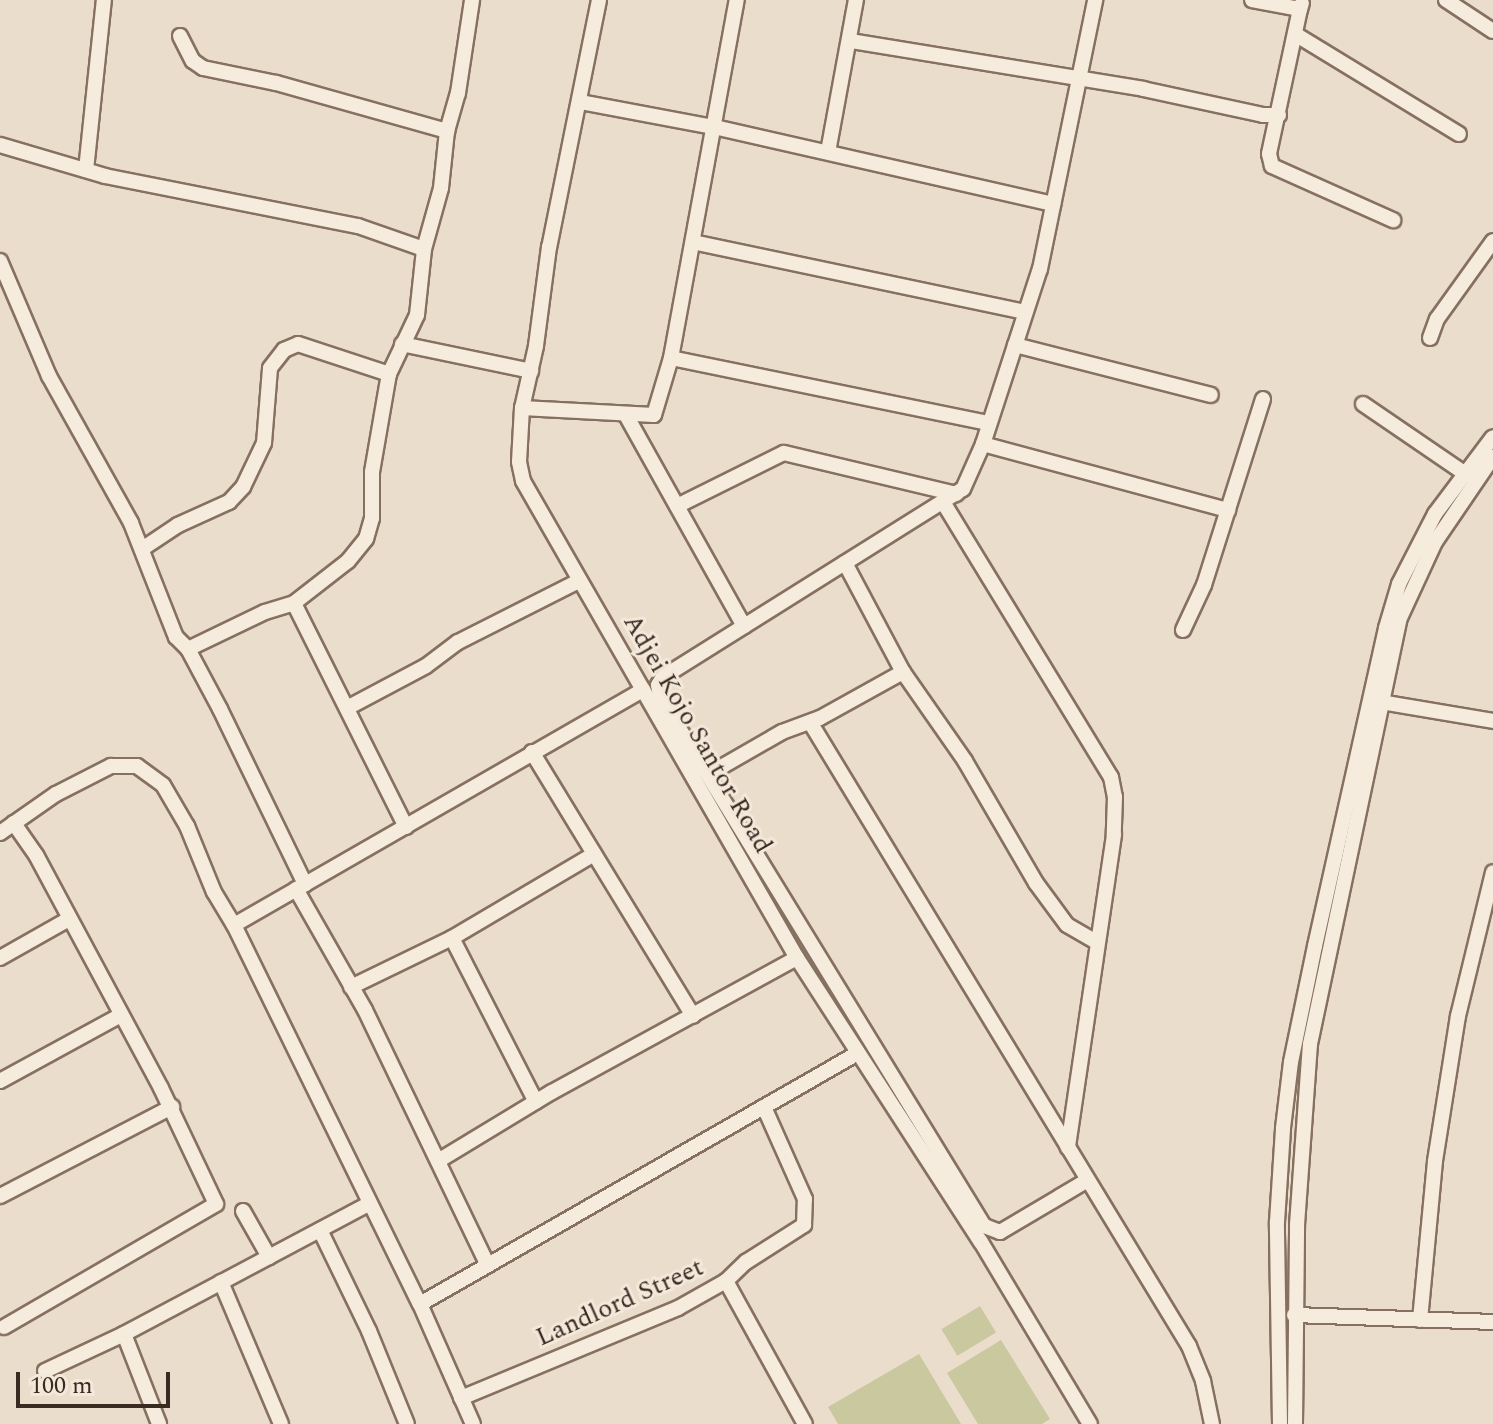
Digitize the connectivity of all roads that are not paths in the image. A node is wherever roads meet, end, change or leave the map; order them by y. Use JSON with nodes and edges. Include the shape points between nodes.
{"nodes":[{"id":1,"x":104,"y":0,"type":"edge"},
{"id":2,"x":472,"y":0,"type":"edge"},
{"id":3,"x":599,"y":0,"type":"edge"},
{"id":4,"x":737,"y":0,"type":"edge"},
{"id":5,"x":856,"y":0,"type":"edge"},
{"id":6,"x":1095,"y":0,"type":"edge"},
{"id":7,"x":1252,"y":0,"type":"edge"},
{"id":8,"x":1446,"y":0,"type":"edge"},
{"id":9,"x":1301,"y":4,"type":"edge"},
{"id":10,"x":1493,"y":31,"type":"edge"},
{"id":11,"x":1295,"y":34,"type":"junction"},
{"id":12,"x":180,"y":36,"type":"dead end"},
{"id":13,"x":851,"y":41,"type":"junction"},
{"id":14,"x":1079,"y":80,"type":"junction"},
{"id":15,"x":580,"y":102,"type":"junction"},
{"id":16,"x":1279,"y":115,"type":"junction"},
{"id":17,"x":714,"y":127,"type":"junction"},
{"id":18,"x":447,"y":131,"type":"junction"},
{"id":19,"x":1459,"y":134,"type":"dead end"},
{"id":20,"x":0,"y":145,"type":"edge"},
{"id":21,"x":828,"y":152,"type":"junction"},
{"id":22,"x":86,"y":170,"type":"junction"},
{"id":23,"x":1053,"y":204,"type":"junction"},
{"id":24,"x":1393,"y":220,"type":"dead end"},
{"id":25,"x":1493,"y":241,"type":"edge"},
{"id":26,"x":693,"y":242,"type":"junction"},
{"id":27,"x":424,"y":249,"type":"junction"},
{"id":28,"x":0,"y":261,"type":"edge"},
{"id":29,"x":1025,"y":312,"type":"junction"},
{"id":30,"x":1430,"y":338,"type":"dead end"},
{"id":31,"x":402,"y":344,"type":"junction"},
{"id":32,"x":1015,"y":345,"type":"junction"},
{"id":33,"x":671,"y":358,"type":"junction"},
{"id":34,"x":531,"y":371,"type":"junction"},
{"id":35,"x":389,"y":374,"type":"junction"},
{"id":36,"x":1211,"y":395,"type":"dead end"},
{"id":37,"x":1263,"y":399,"type":"dead end"},
{"id":38,"x":1363,"y":404,"type":"dead end"},
{"id":39,"x":522,"y":408,"type":"junction"},
{"id":40,"x":626,"y":415,"type":"junction"},
{"id":41,"x":987,"y":423,"type":"junction"},
{"id":42,"x":1493,"y":437,"type":"edge"},
{"id":43,"x":983,"y":444,"type":"junction"},
{"id":44,"x":1493,"y":457,"type":"edge"},
{"id":45,"x":1467,"y":475,"type":"junction"},
{"id":46,"x":950,"y":498,"type":"junction"},
{"id":47,"x":677,"y":506,"type":"junction"},
{"id":48,"x":1228,"y":510,"type":"junction"},
{"id":49,"x":142,"y":549,"type":"junction"},
{"id":50,"x":845,"y":563,"type":"junction"},
{"id":51,"x":579,"y":581,"type":"junction"},
{"id":52,"x":294,"y":603,"type":"junction"},
{"id":53,"x":744,"y":626,"type":"junction"},
{"id":54,"x":1183,"y":630,"type":"dead end"},
{"id":55,"x":188,"y":649,"type":"junction"},
{"id":56,"x":903,"y":672,"type":"junction"},
{"id":57,"x":643,"y":690,"type":"junction"},
{"id":58,"x":1381,"y":702,"type":"junction"},
{"id":59,"x":347,"y":708,"type":"junction"},
{"id":60,"x":1493,"y":721,"type":"edge"},
{"id":61,"x":810,"y":722,"type":"junction"},
{"id":62,"x":532,"y":752,"type":"junction"},
{"id":63,"x":709,"y":774,"type":"junction"},
{"id":64,"x":14,"y":823,"type":"junction"},
{"id":65,"x":406,"y":827,"type":"junction"},
{"id":66,"x":0,"y":833,"type":"edge"},
{"id":67,"x":594,"y":854,"type":"junction"},
{"id":68,"x":1493,"y":872,"type":"edge"},
{"id":69,"x":300,"y":886,"type":"junction"},
{"id":70,"x":69,"y":919,"type":"junction"},
{"id":71,"x":1489,"y":919,"type":"edge"},
{"id":72,"x":234,"y":925,"type":"junction"},
{"id":73,"x":452,"y":938,"type":"junction"},
{"id":74,"x":1097,"y":942,"type":"junction"},
{"id":75,"x":0,"y":958,"type":"edge"},
{"id":76,"x":797,"y":958,"type":"junction"},
{"id":77,"x":351,"y":987,"type":"junction"},
{"id":78,"x":121,"y":1015,"type":"junction"},
{"id":79,"x":693,"y":1016,"type":"junction"},
{"id":80,"x":858,"y":1053,"type":"junction"},
{"id":81,"x":0,"y":1081,"type":"edge"},
{"id":82,"x":536,"y":1102,"type":"junction"},
{"id":83,"x":172,"y":1107,"type":"junction"},
{"id":84,"x":764,"y":1107,"type":"junction"},
{"id":85,"x":1068,"y":1148,"type":"junction"},
{"id":86,"x":438,"y":1161,"type":"junction"},
{"id":87,"x":1086,"y":1181,"type":"junction"},
{"id":88,"x":0,"y":1196,"type":"edge"},
{"id":89,"x":368,"y":1204,"type":"junction"},
{"id":90,"x":243,"y":1211,"type":"dead end"},
{"id":91,"x":320,"y":1230,"type":"junction"},
{"id":92,"x":269,"y":1257,"type":"junction"},
{"id":93,"x":487,"y":1264,"type":"junction"},
{"id":94,"x":726,"y":1281,"type":"junction"},
{"id":95,"x":221,"y":1282,"type":"junction"},
{"id":96,"x":420,"y":1304,"type":"junction"},
{"id":97,"x":1294,"y":1315,"type":"junction"},
{"id":98,"x":1420,"y":1320,"type":"junction"},
{"id":99,"x":1493,"y":1322,"type":"edge"},
{"id":100,"x":4,"y":1327,"type":"dead end"},
{"id":101,"x":124,"y":1334,"type":"junction"},
{"id":102,"x":45,"y":1371,"type":"dead end"},
{"id":103,"x":461,"y":1398,"type":"junction"},
{"id":104,"x":155,"y":1422,"type":"edge"},
{"id":105,"x":281,"y":1424,"type":"edge"},
{"id":106,"x":407,"y":1424,"type":"edge"},
{"id":107,"x":473,"y":1424,"type":"edge"},
{"id":108,"x":805,"y":1424,"type":"edge"},
{"id":109,"x":1090,"y":1424,"type":"edge"},
{"id":110,"x":1212,"y":1424,"type":"edge"},
{"id":111,"x":1280,"y":1424,"type":"edge"},
{"id":112,"x":1295,"y":1424,"type":"edge"}],
"edges":[{"from":1,"to":22,"type":"street"},
{"from":2,"to":18,"type":"street"},
{"from":3,"to":15,"type":"street","name":"Adjei Kojo Santor Road"},
{"from":4,"to":17,"type":"street"},
{"from":5,"to":13,"type":"street"},
{"from":6,"to":14,"type":"street"},
{"from":7,"to":9,"type":"street"},
{"from":8,"to":10,"type":"street"},
{"from":9,"to":11,"type":"street"},
{"from":11,"to":16,"type":"street"},
{"from":11,"to":19,"type":"street"},
{"from":12,"to":18,"type":"street","via":[[193,61],[203,68]]},
{"from":13,"to":14,"type":"street"},
{"from":13,"to":21,"type":"street"},
{"from":14,"to":16,"type":"street"},
{"from":14,"to":23,"type":"street"},
{"from":15,"to":17,"type":"street"},
{"from":15,"to":34,"type":"street","name":"Adjei Kojo Santor Road","via":[[549,247]]},
{"from":16,"to":24,"type":"street","via":[[1269,154],[1272,166]]},
{"from":17,"to":21,"type":"street"},
{"from":17,"to":26,"type":"street"},
{"from":18,"to":27,"type":"street","via":[[441,188]]},
{"from":20,"to":22,"type":"street"},
{"from":21,"to":23,"type":"street"},
{"from":22,"to":27,"type":"street","via":[[358,226]]},
{"from":23,"to":29,"type":"street"},
{"from":25,"to":30,"type":"street","via":[[1437,319]]},
{"from":26,"to":29,"type":"street"},
{"from":26,"to":33,"type":"street"},
{"from":27,"to":31,"type":"street","via":[[417,315]]},
{"from":28,"to":49,"type":"street","via":[[49,376]]},
{"from":29,"to":32,"type":"street"},
{"from":31,"to":34,"type":"street"},
{"from":31,"to":35,"type":"street"},
{"from":32,"to":36,"type":"street"},
{"from":32,"to":41,"type":"street"},
{"from":33,"to":40,"type":"street","via":[[654,415]]},
{"from":33,"to":41,"type":"street"},
{"from":34,"to":39,"type":"street","name":"Adjei Kojo Santor Road"},
{"from":35,"to":49,"type":"street","via":[[298,344],[284,350],[270,368],[264,443],[243,487],[229,502],[178,525]]},
{"from":35,"to":52,"type":"street","via":[[366,539],[348,561]]},
{"from":37,"to":48,"type":"street"},
{"from":38,"to":45,"type":"street"},
{"from":39,"to":40,"type":"street"},
{"from":39,"to":51,"type":"street","name":"Adjei Kojo Santor Road","via":[[523,481]]},
{"from":40,"to":47,"type":"street"},
{"from":41,"to":43,"type":"street"},
{"from":42,"to":45,"type":"street"},
{"from":43,"to":46,"type":"street","via":[[963,489]]},
{"from":43,"to":48,"type":"street"},
{"from":44,"to":58,"type":"street","via":[[1415,579],[1399,620]]},
{"from":45,"to":111,"type":"street","via":[[1421,536],[1389,617],[1291,1062],[1277,1222]]},
{"from":46,"to":47,"type":"street","via":[[784,453]]},
{"from":46,"to":50,"type":"street"},
{"from":46,"to":74,"type":"street","via":[[1111,777],[1116,814]]},
{"from":47,"to":53,"type":"street"},
{"from":48,"to":54,"type":"street"},
{"from":49,"to":55,"type":"street","via":[[176,637]]},
{"from":50,"to":53,"type":"street"},
{"from":50,"to":56,"type":"street"},
{"from":51,"to":57,"type":"street","name":"Adjei Kojo Santor Road"},
{"from":51,"to":59,"type":"street","via":[[458,642],[426,666]]},
{"from":52,"to":55,"type":"street"},
{"from":52,"to":59,"type":"street"},
{"from":53,"to":63,"type":"street","via":[[658,685],[660,697]]},
{"from":55,"to":69,"type":"street"},
{"from":56,"to":61,"type":"street"},
{"from":56,"to":74,"type":"street","via":[[965,761],[1036,883],[1067,925]]},
{"from":57,"to":62,"type":"street"},
{"from":57,"to":76,"type":"street","name":"Adjei Kojo Santor Road"},
{"from":58,"to":60,"type":"street"},
{"from":58,"to":97,"type":"street","via":[[1310,1044]]},
{"from":59,"to":65,"type":"street"},
{"from":61,"to":63,"type":"street"},
{"from":61,"to":85,"type":"street"},
{"from":62,"to":65,"type":"street"},
{"from":62,"to":67,"type":"street"},
{"from":63,"to":87,"type":"street","via":[[984,1226],[1000,1232]]},
{"from":64,"to":66,"type":"street"},
{"from":64,"to":70,"type":"street"},
{"from":64,"to":72,"type":"street","via":[[89,776],[120,764],[137,766],[156,778],[175,803]]},
{"from":65,"to":69,"type":"street"},
{"from":67,"to":73,"type":"street"},
{"from":67,"to":79,"type":"street"},
{"from":68,"to":71,"type":"street"},
{"from":69,"to":72,"type":"street"},
{"from":69,"to":77,"type":"street"},
{"from":70,"to":75,"type":"street"},
{"from":70,"to":78,"type":"street"},
{"from":71,"to":98,"type":"street","via":[[1458,1016],[1435,1161]]},
{"from":72,"to":89,"type":"street"},
{"from":73,"to":77,"type":"street"},
{"from":73,"to":82,"type":"street"},
{"from":74,"to":85,"type":"street"},
{"from":76,"to":79,"type":"street"},
{"from":76,"to":80,"type":"street","name":"Adjei Kojo Santor Road"},
{"from":77,"to":86,"type":"street"},
{"from":78,"to":81,"type":"street"},
{"from":78,"to":83,"type":"street"},
{"from":79,"to":82,"type":"street"},
{"from":80,"to":84,"type":"street"},
{"from":80,"to":109,"type":"street","name":"Adjei Kojo Santor Road","via":[[981,1242]]},
{"from":82,"to":86,"type":"street"},
{"from":83,"to":88,"type":"street"},
{"from":83,"to":100,"type":"street","via":[[216,1204]]},
{"from":84,"to":93,"type":"street"},
{"from":84,"to":94,"type":"street","name":"Landlord Street","via":[[805,1199],[807,1215],[804,1225]]},
{"from":85,"to":87,"type":"street"},
{"from":86,"to":93,"type":"street"},
{"from":87,"to":110,"type":"street","via":[[1189,1346]]},
{"from":89,"to":91,"type":"street"},
{"from":89,"to":96,"type":"street"},
{"from":90,"to":92,"type":"street"},
{"from":91,"to":92,"type":"street"},
{"from":91,"to":106,"type":"street"},
{"from":92,"to":95,"type":"street"},
{"from":93,"to":96,"type":"street"},
{"from":94,"to":103,"type":"street","name":"Landlord Street","via":[[678,1308]]},
{"from":94,"to":108,"type":"street"},
{"from":95,"to":101,"type":"street"},
{"from":95,"to":105,"type":"street"},
{"from":96,"to":103,"type":"street"},
{"from":97,"to":98,"type":"street"},
{"from":97,"to":112,"type":"street"},
{"from":98,"to":99,"type":"street"},
{"from":101,"to":102,"type":"street"},
{"from":101,"to":104,"type":"street"},
{"from":103,"to":107,"type":"street"}]}
